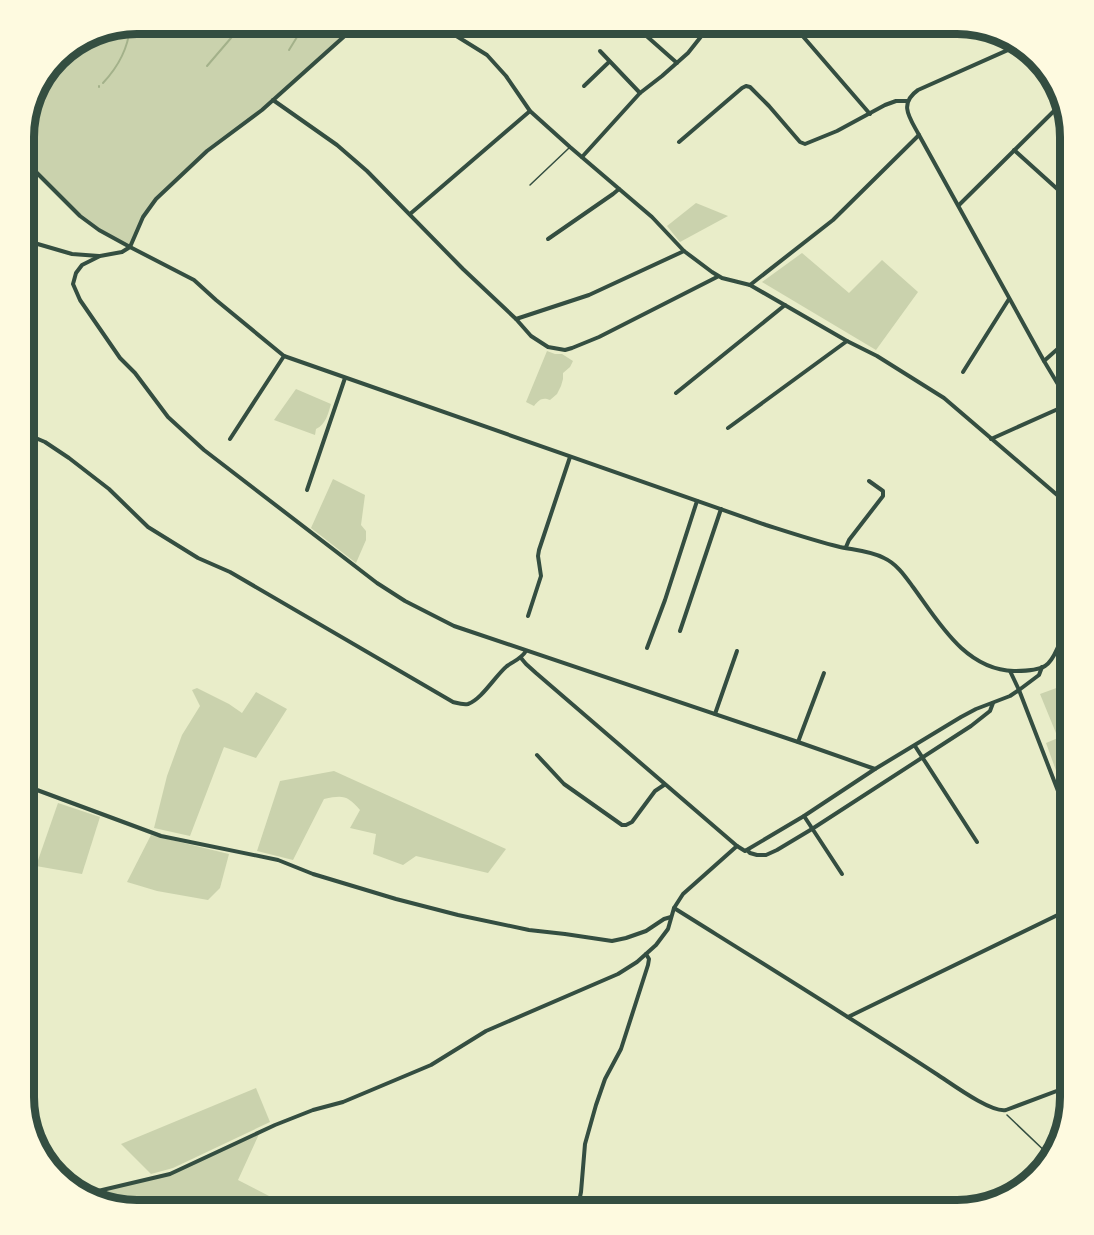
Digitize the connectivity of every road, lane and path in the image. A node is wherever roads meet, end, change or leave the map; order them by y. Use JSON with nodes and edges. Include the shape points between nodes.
{"nodes":[{"id":1,"x":347,"y":34,"type":"edge"},
{"id":2,"x":454,"y":34,"type":"edge"},
{"id":3,"x":645,"y":35,"type":"edge"},
{"id":4,"x":703,"y":35,"type":"edge"},
{"id":5,"x":802,"y":35,"type":"edge"},
{"id":6,"x":1008,"y":50,"type":"edge"},
{"id":7,"x":600,"y":51,"type":"dead end"},
{"id":8,"x":609,"y":62,"type":"junction"},
{"id":9,"x":677,"y":63,"type":"junction"},
{"id":10,"x":584,"y":86,"type":"dead end"},
{"id":11,"x":640,"y":93,"type":"junction"},
{"id":12,"x":273,"y":100,"type":"junction"},
{"id":13,"x":908,"y":101,"type":"junction"},
{"id":14,"x":1056,"y":109,"type":"edge"},
{"id":15,"x":530,"y":111,"type":"junction"},
{"id":16,"x":870,"y":114,"type":"junction"},
{"id":17,"x":919,"y":135,"type":"junction"},
{"id":18,"x":678,"y":142,"type":"dead end"},
{"id":19,"x":570,"y":147,"type":"junction"},
{"id":20,"x":1014,"y":150,"type":"junction"},
{"id":21,"x":582,"y":157,"type":"junction"},
{"id":22,"x":35,"y":171,"type":"edge"},
{"id":23,"x":530,"y":184,"type":"dead end"},
{"id":24,"x":619,"y":189,"type":"junction"},
{"id":25,"x":1060,"y":191,"type":"edge"},
{"id":26,"x":959,"y":205,"type":"junction"},
{"id":27,"x":410,"y":214,"type":"junction"},
{"id":28,"x":548,"y":239,"type":"dead end"},
{"id":29,"x":35,"y":243,"type":"edge"},
{"id":30,"x":130,"y":247,"type":"junction"},
{"id":31,"x":684,"y":251,"type":"junction"},
{"id":32,"x":100,"y":256,"type":"junction"},
{"id":33,"x":718,"y":276,"type":"junction"},
{"id":34,"x":750,"y":285,"type":"junction"},
{"id":35,"x":1010,"y":299,"type":"junction"},
{"id":36,"x":785,"y":305,"type":"junction"},
{"id":37,"x":516,"y":319,"type":"junction"},
{"id":38,"x":847,"y":341,"type":"junction"},
{"id":39,"x":1060,"y":347,"type":"edge"},
{"id":40,"x":284,"y":356,"type":"junction"},
{"id":41,"x":1044,"y":361,"type":"junction"},
{"id":42,"x":963,"y":372,"type":"dead end"},
{"id":43,"x":345,"y":378,"type":"junction"},
{"id":44,"x":1060,"y":388,"type":"edge"},
{"id":45,"x":676,"y":393,"type":"dead end"},
{"id":46,"x":1060,"y":408,"type":"edge"},
{"id":47,"x":728,"y":428,"type":"dead end"},
{"id":48,"x":35,"y":438,"type":"edge"},
{"id":49,"x":230,"y":438,"type":"dead end"},
{"id":50,"x":991,"y":439,"type":"junction"},
{"id":51,"x":570,"y":457,"type":"junction"},
{"id":52,"x":869,"y":481,"type":"dead end"},
{"id":53,"x":307,"y":490,"type":"dead end"},
{"id":54,"x":1060,"y":498,"type":"edge"},
{"id":55,"x":697,"y":501,"type":"junction"},
{"id":56,"x":721,"y":509,"type":"junction"},
{"id":57,"x":846,"y":548,"type":"junction"},
{"id":58,"x":528,"y":616,"type":"dead end"},
{"id":59,"x":680,"y":631,"type":"dead end"},
{"id":60,"x":1060,"y":640,"type":"edge"},
{"id":61,"x":1058,"y":646,"type":"joint"},
{"id":62,"x":647,"y":648,"type":"dead end"},
{"id":63,"x":526,"y":651,"type":"junction"},
{"id":64,"x":737,"y":651,"type":"dead end"},
{"id":65,"x":521,"y":658,"type":"junction"},
{"id":66,"x":1042,"y":667,"type":"junction"},
{"id":67,"x":1010,"y":671,"type":"junction"},
{"id":68,"x":824,"y":673,"type":"dead end"},
{"id":69,"x":1019,"y":690,"type":"junction"},
{"id":70,"x":993,"y":703,"type":"junction"},
{"id":71,"x":715,"y":714,"type":"junction"},
{"id":72,"x":798,"y":742,"type":"junction"},
{"id":73,"x":915,"y":746,"type":"junction"},
{"id":74,"x":537,"y":755,"type":"dead end"},
{"id":75,"x":922,"y":757,"type":"junction"},
{"id":76,"x":875,"y":769,"type":"junction"},
{"id":77,"x":664,"y":784,"type":"junction"},
{"id":78,"x":34,"y":790,"type":"edge"},
{"id":79,"x":1060,"y":796,"type":"edge"},
{"id":80,"x":804,"y":816,"type":"junction"},
{"id":81,"x":812,"y":829,"type":"junction"},
{"id":82,"x":977,"y":842,"type":"dead end"},
{"id":83,"x":737,"y":846,"type":"junction"},
{"id":84,"x":747,"y":850,"type":"junction"},
{"id":85,"x":842,"y":874,"type":"dead end"},
{"id":86,"x":674,"y":908,"type":"junction"},
{"id":87,"x":1060,"y":914,"type":"edge"},
{"id":88,"x":671,"y":917,"type":"junction"},
{"id":89,"x":646,"y":954,"type":"junction"},
{"id":90,"x":848,"y":1017,"type":"junction"},
{"id":91,"x":1060,"y":1090,"type":"edge"},
{"id":92,"x":1001,"y":1111,"type":"junction"},
{"id":93,"x":1044,"y":1151,"type":"edge"},
{"id":94,"x":96,"y":1191,"type":"edge"},
{"id":95,"x":579,"y":1200,"type":"edge"}],
"edges":[{"from":1,"to":12,"type":"street"},
{"from":2,"to":15,"type":"street","via":[[488,55]]},
{"from":3,"to":9,"type":"street"},
{"from":4,"to":9,"type":"street"},
{"from":5,"to":16,"type":"street"},
{"from":6,"to":13,"type":"street","via":[[918,90]]},
{"from":7,"to":8,"type":"street"},
{"from":8,"to":10,"type":"street"},
{"from":8,"to":11,"type":"street"},
{"from":9,"to":11,"type":"street"},
{"from":11,"to":21,"type":"street"},
{"from":12,"to":27,"type":"street","via":[[337,145]]},
{"from":12,"to":30,"type":"street","via":[[207,151],[156,199]]},
{"from":13,"to":16,"type":"street","via":[[896,101]]},
{"from":13,"to":17,"type":"street","via":[[908,113]]},
{"from":14,"to":20,"type":"street"},
{"from":15,"to":19,"type":"street"},
{"from":15,"to":27,"type":"street"},
{"from":16,"to":18,"type":"street","via":[[805,144],[746,86]]},
{"from":17,"to":26,"type":"street"},
{"from":17,"to":34,"type":"street","via":[[833,220]]},
{"from":19,"to":21,"type":"street"},
{"from":19,"to":23,"type":"lane"},
{"from":20,"to":25,"type":"street"},
{"from":20,"to":26,"type":"street"},
{"from":21,"to":24,"type":"street"},
{"from":22,"to":30,"type":"street","via":[[80,216]]},
{"from":24,"to":28,"type":"street"},
{"from":24,"to":31,"type":"street"},
{"from":26,"to":35,"type":"street"},
{"from":27,"to":37,"type":"street"},
{"from":29,"to":32,"type":"street","via":[[72,254]]},
{"from":30,"to":32,"type":"street"},
{"from":30,"to":40,"type":"street","via":[[194,280]]},
{"from":31,"to":33,"type":"street"},
{"from":31,"to":37,"type":"street","via":[[590,295]]},
{"from":32,"to":63,"type":"street","via":[[76,273],[73,284],[77,295],[120,358],[181,430],[230,472],[405,601],[454,626]]},
{"from":33,"to":34,"type":"street"},
{"from":33,"to":37,"type":"street","via":[[572,348],[542,344]]},
{"from":34,"to":36,"type":"street"},
{"from":35,"to":41,"type":"street"},
{"from":35,"to":42,"type":"street"},
{"from":36,"to":38,"type":"street"},
{"from":36,"to":45,"type":"street"},
{"from":38,"to":47,"type":"street"},
{"from":38,"to":50,"type":"street","via":[[944,398]]},
{"from":39,"to":41,"type":"street"},
{"from":40,"to":43,"type":"street"},
{"from":40,"to":49,"type":"street"},
{"from":41,"to":44,"type":"street"},
{"from":43,"to":51,"type":"street"},
{"from":43,"to":53,"type":"street"},
{"from":46,"to":50,"type":"street"},
{"from":48,"to":65,"type":"street","via":[[69,458],[163,537],[453,702],[472,701],[507,666]]},
{"from":50,"to":54,"type":"street"},
{"from":51,"to":55,"type":"street"},
{"from":51,"to":58,"type":"street","via":[[539,550],[541,576]]},
{"from":52,"to":57,"type":"street","via":[[883,491],[883,496]]},
{"from":55,"to":56,"type":"street"},
{"from":55,"to":62,"type":"street"},
{"from":56,"to":57,"type":"street"},
{"from":56,"to":59,"type":"street"},
{"from":57,"to":67,"type":"street","via":[[885,558],[904,574],[948,635],[976,659]]},
{"from":60,"to":61,"type":"street"},
{"from":61,"to":66,"type":"street","via":[[1049,663]]},
{"from":63,"to":65,"type":"street"},
{"from":63,"to":71,"type":"street"},
{"from":64,"to":71,"type":"street"},
{"from":65,"to":77,"type":"street"},
{"from":66,"to":67,"type":"street"},
{"from":66,"to":69,"type":"street","via":[[1039,675]]},
{"from":67,"to":69,"type":"street"},
{"from":68,"to":72,"type":"street"},
{"from":69,"to":70,"type":"street"},
{"from":69,"to":79,"type":"street"},
{"from":70,"to":73,"type":"street"},
{"from":70,"to":75,"type":"street","via":[[985,715]]},
{"from":71,"to":72,"type":"street"},
{"from":72,"to":76,"type":"street"},
{"from":73,"to":75,"type":"street"},
{"from":73,"to":76,"type":"street"},
{"from":74,"to":77,"type":"street","via":[[564,783],[621,825],[632,822]]},
{"from":75,"to":81,"type":"street"},
{"from":75,"to":82,"type":"street"},
{"from":76,"to":80,"type":"street"},
{"from":77,"to":83,"type":"street"},
{"from":78,"to":88,"type":"street","via":[[161,836],[278,860],[396,899],[529,930],[612,941],[646,931]]},
{"from":80,"to":81,"type":"street"},
{"from":80,"to":84,"type":"street"},
{"from":81,"to":84,"type":"street","via":[[766,855]]},
{"from":81,"to":85,"type":"street"},
{"from":83,"to":84,"type":"street"},
{"from":83,"to":86,"type":"street","via":[[683,894]]},
{"from":86,"to":88,"type":"street"},
{"from":86,"to":90,"type":"street"},
{"from":87,"to":90,"type":"street"},
{"from":88,"to":89,"type":"street","via":[[668,929]]},
{"from":89,"to":94,"type":"street","via":[[618,974],[486,1031],[431,1065],[275,1125],[170,1174]]},
{"from":89,"to":95,"type":"street","via":[[648,965],[634,1012],[602,1088],[585,1144]]},
{"from":90,"to":92,"type":"street","via":[[968,1095]]},
{"from":91,"to":92,"type":"street"},
{"from":92,"to":93,"type":"path"}]}
